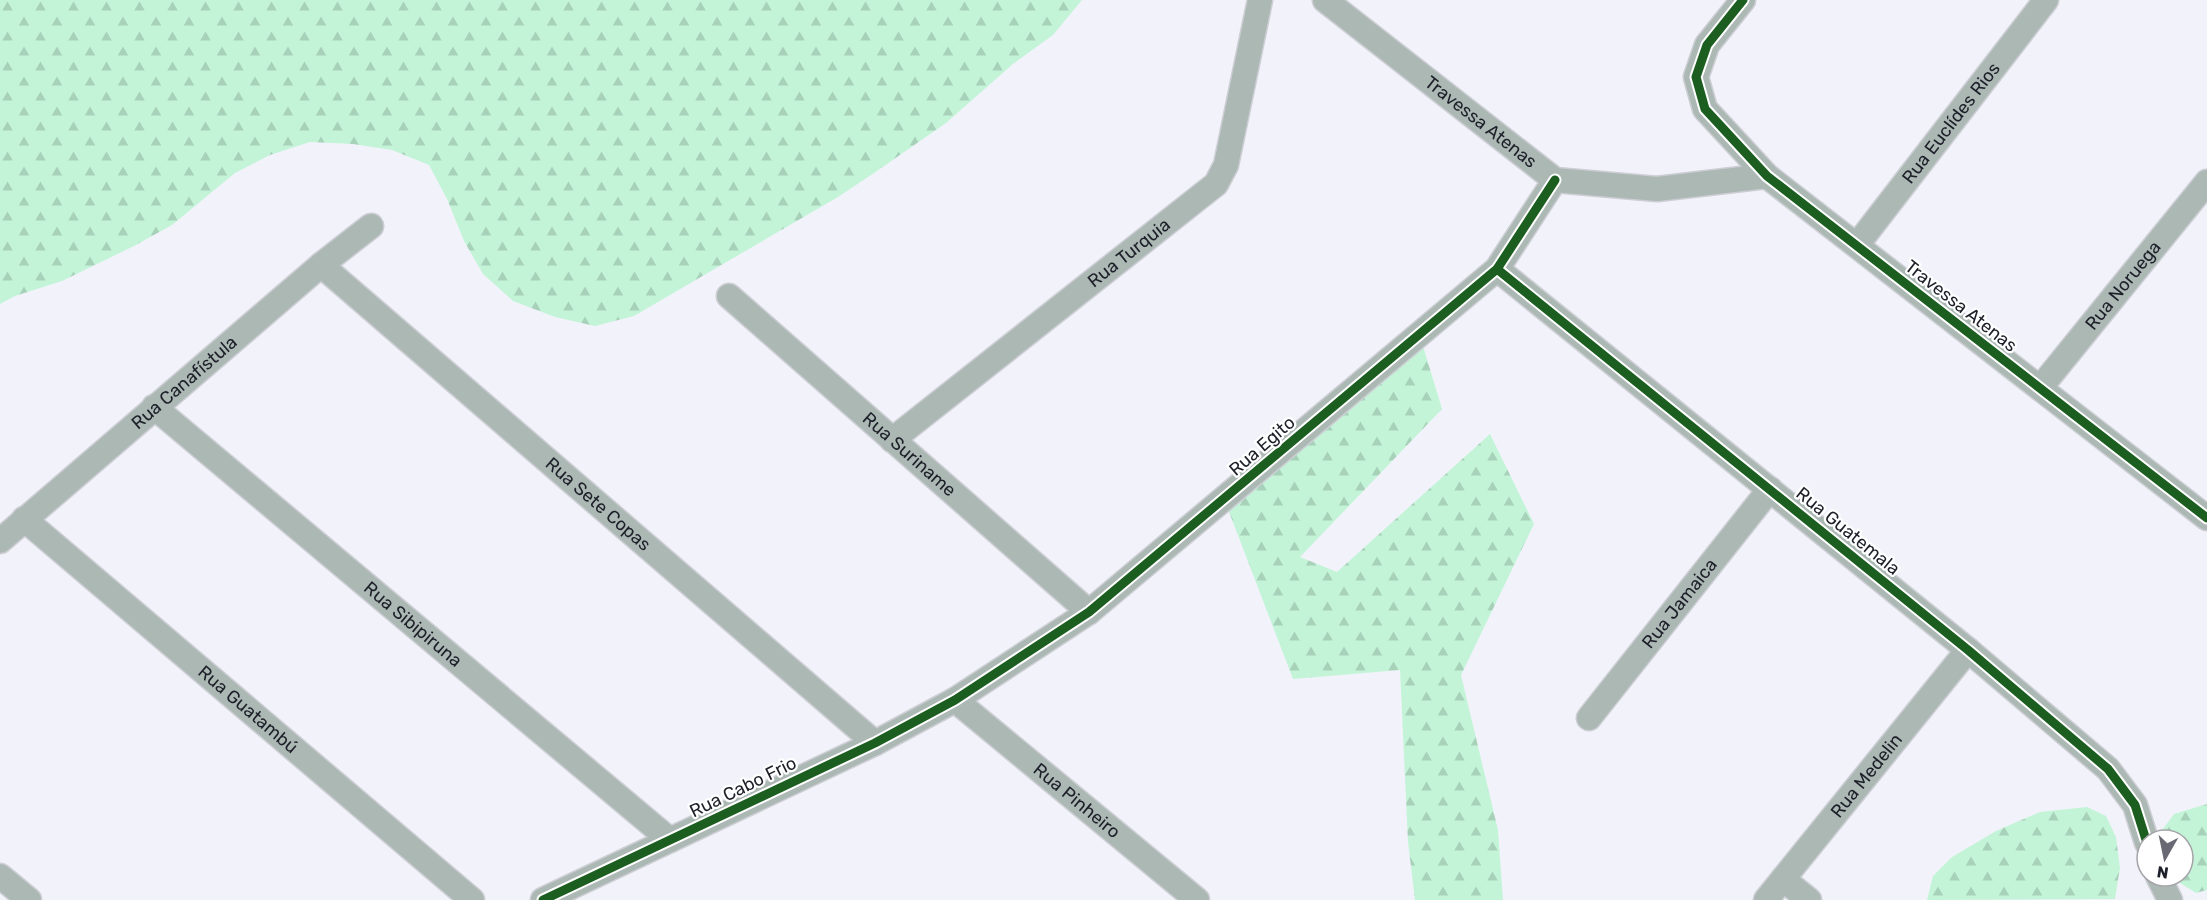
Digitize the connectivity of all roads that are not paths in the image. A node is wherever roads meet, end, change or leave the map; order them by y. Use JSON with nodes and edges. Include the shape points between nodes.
{"nodes":[{"id":1,"x":1260,"y":0,"type":"edge"},
{"id":2,"x":1324,"y":0,"type":"edge"},
{"id":3,"x":1743,"y":0,"type":"edge"},
{"id":4,"x":2046,"y":0,"type":"edge"},
{"id":5,"x":1767,"y":176,"type":"junction"},
{"id":6,"x":1555,"y":180,"type":"junction"},
{"id":7,"x":2207,"y":182,"type":"edge"},
{"id":8,"x":370,"y":226,"type":"dead end"},
{"id":9,"x":1857,"y":245,"type":"junction"},
{"id":10,"x":321,"y":265,"type":"junction"},
{"id":11,"x":1497,"y":269,"type":"junction"},
{"id":12,"x":729,"y":297,"type":"dead end"},
{"id":13,"x":2040,"y":388,"type":"junction"},
{"id":14,"x":154,"y":407,"type":"junction"},
{"id":15,"x":892,"y":440,"type":"junction"},
{"id":16,"x":1770,"y":489,"type":"junction"},
{"id":17,"x":2207,"y":518,"type":"edge"},
{"id":18,"x":24,"y":519,"type":"junction"},
{"id":19,"x":0,"y":541,"type":"edge"},
{"id":20,"x":1089,"y":612,"type":"junction"},
{"id":21,"x":1968,"y":650,"type":"junction"},
{"id":22,"x":955,"y":700,"type":"junction"},
{"id":23,"x":1589,"y":718,"type":"dead end"},
{"id":24,"x":875,"y":743,"type":"junction"},
{"id":25,"x":2142,"y":828,"type":"edge"},
{"id":26,"x":670,"y":840,"type":"junction"},
{"id":27,"x":0,"y":876,"type":"edge"},
{"id":28,"x":1783,"y":879,"type":"junction"},
{"id":29,"x":1185,"y":897,"type":"edge"},
{"id":30,"x":29,"y":900,"type":"edge"},
{"id":31,"x":472,"y":900,"type":"edge"},
{"id":32,"x":543,"y":900,"type":"edge"},
{"id":33,"x":1766,"y":900,"type":"edge"},
{"id":34,"x":1809,"y":900,"type":"edge"}],
"edges":[{"from":1,"to":15,"type":"street","name":"Rua Turquia","via":[[1226,165],[1216,184]]},
{"from":2,"to":6,"type":"street","name":"Travessa Atenas"},
{"from":3,"to":5,"type":"street","name":"Travessa Atenas","via":[[1707,45],[1696,77],[1706,109]]},
{"from":4,"to":9,"type":"street","name":"Rua Euclídes Rios"},
{"from":5,"to":6,"type":"street","name":"Travessa Atenas","via":[[1657,189]]},
{"from":5,"to":9,"type":"street","name":"Travessa Atenas"},
{"from":6,"to":11,"type":"street","name":"Rua Egito"},
{"from":7,"to":13,"type":"street","name":"Rua Noruega"},
{"from":8,"to":10,"type":"street","name":"Rua Canafístula"},
{"from":9,"to":13,"type":"street","name":"Travessa Atenas"},
{"from":10,"to":14,"type":"street","name":"Rua Canafístula"},
{"from":10,"to":24,"type":"street","name":"Rua Sete Copas"},
{"from":11,"to":16,"type":"street","name":"Rua Guatemala"},
{"from":11,"to":20,"type":"street","name":"Rua Egito"},
{"from":12,"to":15,"type":"street","name":"Rua Suriname"},
{"from":13,"to":17,"type":"street","name":"Travessa Atenas"},
{"from":14,"to":18,"type":"street","name":"Rua Canafístula"},
{"from":14,"to":26,"type":"street","name":"Rua Sibipiruna"},
{"from":15,"to":20,"type":"street","name":"Rua Suriname"},
{"from":16,"to":21,"type":"street","name":"Rua Guatemala"},
{"from":16,"to":23,"type":"street","name":"Rua Jamaica"},
{"from":18,"to":19,"type":"street","name":"Rua Canafístula"},
{"from":18,"to":31,"type":"street","name":"Rua Guatambú"},
{"from":20,"to":22,"type":"street","name":"Rua Egito"},
{"from":21,"to":25,"type":"street","name":"Rua Guatemala","via":[[2108,769],[2135,805]]},
{"from":21,"to":28,"type":"street","name":"Rua Medelin"},
{"from":22,"to":24,"type":"street","name":"Rua Cabo Frio"},
{"from":22,"to":29,"type":"street","name":"Rua Pinheiro"},
{"from":24,"to":26,"type":"street","name":"Rua Cabo Frio"},
{"from":26,"to":32,"type":"street","name":"Rua Cabo Frio"},
{"from":27,"to":30,"type":"street"},
{"from":28,"to":33,"type":"street","name":"Rua Medelin"},
{"from":28,"to":34,"type":"street"}]}
